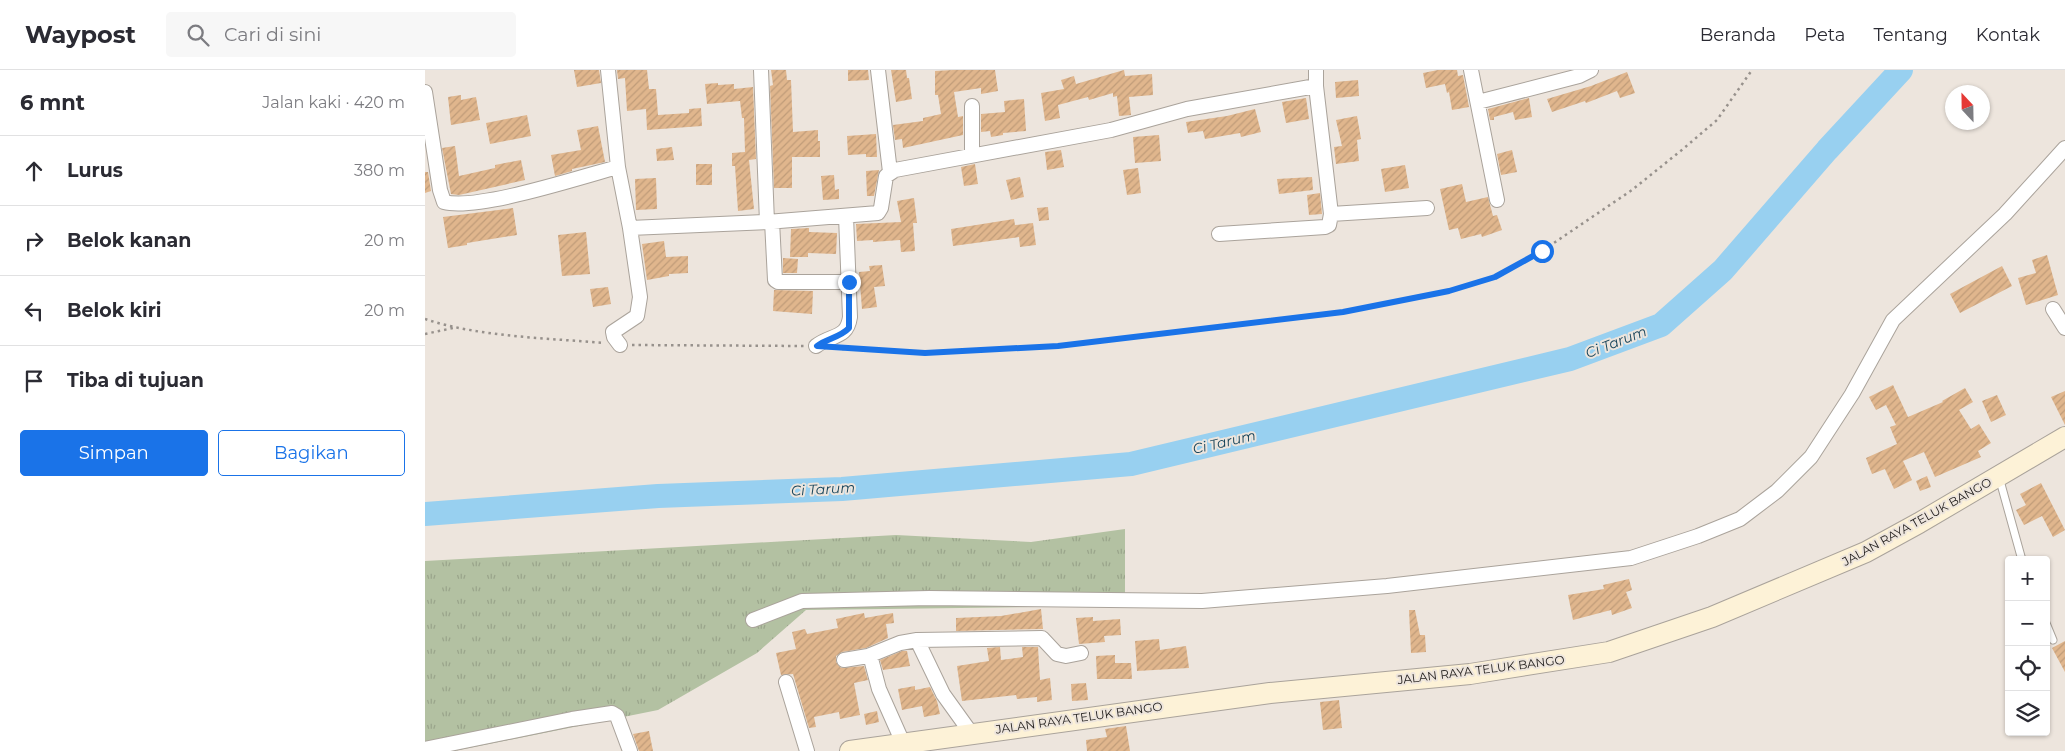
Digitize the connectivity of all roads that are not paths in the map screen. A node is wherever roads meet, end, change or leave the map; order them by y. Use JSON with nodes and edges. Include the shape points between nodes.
{"nodes":[{"id":1,"x":608,"y":70,"type":"edge"},
{"id":2,"x":761,"y":70,"type":"edge"},
{"id":3,"x":878,"y":70,"type":"edge"},
{"id":4,"x":1315,"y":70,"type":"edge"},
{"id":5,"x":1471,"y":70,"type":"edge"},
{"id":6,"x":1591,"y":70,"type":"edge"},
{"id":7,"x":1316,"y":86,"type":"junction"},
{"id":8,"x":425,"y":92,"type":"edge"},
{"id":9,"x":1478,"y":102,"type":"junction"},
{"id":10,"x":972,"y":106,"type":"dead end"},
{"id":11,"x":2065,"y":148,"type":"edge"},
{"id":12,"x":972,"y":155,"type":"junction"},
{"id":13,"x":618,"y":168,"type":"junction"},
{"id":14,"x":890,"y":172,"type":"junction"},
{"id":15,"x":1497,"y":200,"type":"dead end"},
{"id":16,"x":1427,"y":208,"type":"dead end"},
{"id":17,"x":1331,"y":214,"type":"junction"},
{"id":18,"x":846,"y":216,"type":"junction"},
{"id":19,"x":769,"y":221,"type":"junction"},
{"id":20,"x":630,"y":228,"type":"junction"},
{"id":21,"x":1219,"y":234,"type":"dead end"},
{"id":22,"x":849,"y":282,"type":"junction"},
{"id":23,"x":2053,"y":309,"type":"dead end"},
{"id":24,"x":2065,"y":328,"type":"edge"},
{"id":25,"x":620,"y":344,"type":"road end"},
{"id":26,"x":817,"y":346,"type":"road end"},
{"id":27,"x":2065,"y":437,"type":"edge"},
{"id":28,"x":1999,"y":477,"type":"junction"},
{"id":29,"x":2021,"y":556,"type":"edge"},
{"id":30,"x":753,"y":620,"type":"dead end"},
{"id":31,"x":2050,"y":633,"type":"edge"},
{"id":32,"x":917,"y":640,"type":"junction"},
{"id":33,"x":2053,"y":640,"type":"dead end"},
{"id":34,"x":1081,"y":653,"type":"dead end"},
{"id":35,"x":870,"y":655,"type":"junction"},
{"id":36,"x":844,"y":660,"type":"dead end"},
{"id":37,"x":785,"y":682,"type":"dead end"},
{"id":38,"x":971,"y":733,"type":"junction"},
{"id":39,"x":903,"y":743,"type":"junction"},
{"id":40,"x":425,"y":749,"type":"edge"},
{"id":41,"x":630,"y":751,"type":"edge"},
{"id":42,"x":807,"y":751,"type":"edge"},
{"id":43,"x":850,"y":751,"type":"edge"}],
"edges":[{"from":1,"to":13,"type":"street"},
{"from":2,"to":19,"type":"street"},
{"from":3,"to":14,"type":"street"},
{"from":4,"to":7,"type":"street"},
{"from":5,"to":9,"type":"street"},
{"from":6,"to":9,"type":"street","via":[[1579,76]]},
{"from":7,"to":12,"type":"street","via":[[1219,103],[1111,130]]},
{"from":7,"to":17,"type":"street"},
{"from":8,"to":13,"type":"street","via":[[444,202],[461,204],[498,199]]},
{"from":9,"to":15,"type":"street"},
{"from":10,"to":12,"type":"street"},
{"from":11,"to":30,"type":"street","via":[[2005,214],[1893,320],[1852,394],[1811,457],[1777,491],[1740,519],[1698,536],[1631,558],[1377,586],[1202,601],[929,598],[802,601]]},
{"from":12,"to":14,"type":"street"},
{"from":13,"to":20,"type":"street"},
{"from":14,"to":18,"type":"street","via":[[885,178],[880,211]]},
{"from":16,"to":17,"type":"street"},
{"from":17,"to":21,"type":"street","via":[[1330,223],[1325,227]]},
{"from":18,"to":19,"type":"street"},
{"from":18,"to":22,"type":"street"},
{"from":19,"to":20,"type":"street"},
{"from":19,"to":22,"type":"street","via":[[775,280]]},
{"from":20,"to":25,"type":"street","via":[[640,297],[637,316],[613,332]]},
{"from":22,"to":26,"type":"street","via":[[849,328]]},
{"from":23,"to":24,"type":"street"},
{"from":27,"to":28,"type":"main road","name":"JALAN RAYA TELUK BANGO"},
{"from":28,"to":29,"type":"lane"},
{"from":28,"to":38,"type":"main road","name":"JALAN RAYA TELUK BANGO","via":[[1875,547],[1824,571],[1712,617],[1609,652],[1470,674],[1270,693]]},
{"from":31,"to":33,"type":"lane"},
{"from":32,"to":34,"type":"street","via":[[1043,638],[1057,654]]},
{"from":32,"to":35,"type":"street"},
{"from":32,"to":38,"type":"street","via":[[943,694]]},
{"from":35,"to":36,"type":"street"},
{"from":35,"to":39,"type":"street","via":[[879,689]]},
{"from":37,"to":42,"type":"street"},
{"from":38,"to":39,"type":"main road","name":"JALAN RAYA TELUK BANGO"},
{"from":39,"to":43,"type":"main road","name":"JALAN RAYA TELUK BANGO"},
{"from":40,"to":41,"type":"street","via":[[612,713],[617,716]]}]}
